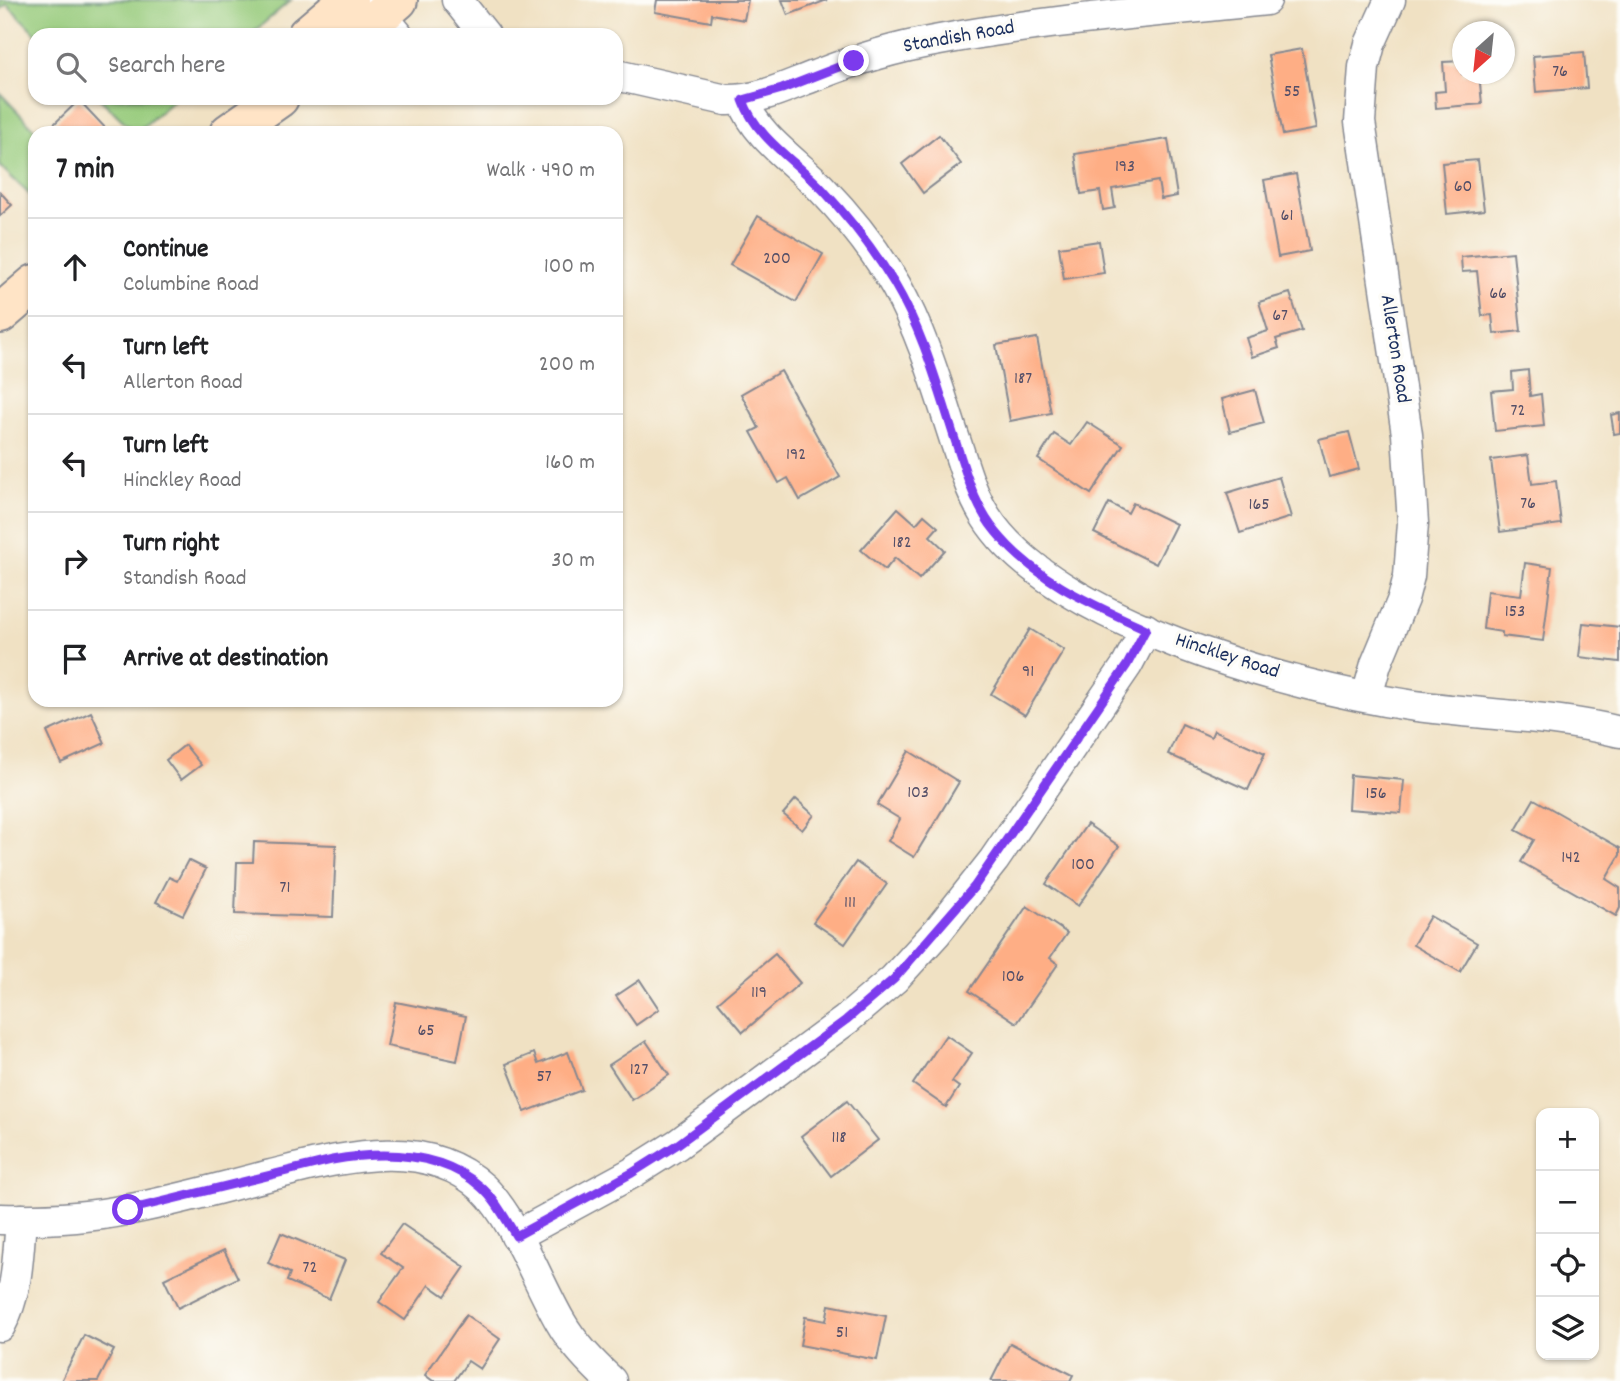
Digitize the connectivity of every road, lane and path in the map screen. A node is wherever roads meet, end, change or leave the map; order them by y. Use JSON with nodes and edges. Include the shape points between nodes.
{"nodes":[{"id":1,"x":457,"y":0,"type":"edge"},
{"id":2,"x":1266,"y":0,"type":"edge"},
{"id":3,"x":1390,"y":0,"type":"edge"},
{"id":4,"x":375,"y":14,"type":"edge"},
{"id":5,"x":330,"y":28,"type":"edge"},
{"id":6,"x":479,"y":28,"type":"edge"},
{"id":7,"x":623,"y":77,"type":"edge"},
{"id":8,"x":743,"y":100,"type":"junction"},
{"id":9,"x":232,"y":105,"type":"edge"},
{"id":10,"x":269,"y":105,"type":"edge"},
{"id":11,"x":213,"y":126,"type":"edge"},
{"id":12,"x":239,"y":126,"type":"edge"},
{"id":13,"x":28,"y":290,"type":"edge"},
{"id":14,"x":0,"y":314,"type":"edge"},
{"id":15,"x":1146,"y":629,"type":"junction"},
{"id":16,"x":1367,"y":696,"type":"junction"},
{"id":17,"x":1620,"y":732,"type":"edge"},
{"id":18,"x":10,"y":1219,"type":"edge"},
{"id":19,"x":516,"y":1236,"type":"junction"},
{"id":20,"x":0,"y":1326,"type":"edge"},
{"id":21,"x":611,"y":1381,"type":"edge"}],
"edges":[{"from":1,"to":6,"type":"street"},
{"from":2,"to":8,"type":"street","name":"Standish Road","via":[[934,41],[854,61]]},
{"from":3,"to":16,"type":"street","name":"Allerton Road","via":[[1367,56],[1360,122],[1407,434],[1413,523],[1403,599]]},
{"from":4,"to":5,"type":"street"},
{"from":7,"to":8,"type":"street"},
{"from":8,"to":15,"type":"street","name":"Hinckley Road","via":[[752,121],[830,198],[894,282],[920,335],[974,497],[995,531],[1047,579]]},
{"from":9,"to":11,"type":"street"},
{"from":10,"to":12,"type":"street"},
{"from":13,"to":14,"type":"street"},
{"from":15,"to":16,"type":"street","name":"Hinckley Road","via":[[1247,666]]},
{"from":15,"to":19,"type":"street","via":[[1127,665],[994,860],[894,979],[678,1144]]},
{"from":16,"to":17,"type":"street","name":"Hinckley Road"},
{"from":18,"to":19,"type":"street","via":[[128,1210],[332,1160],[394,1155],[432,1161],[467,1177],[489,1196]]},
{"from":18,"to":20,"type":"street","via":[[17,1272]]},
{"from":19,"to":21,"type":"street","via":[[561,1323]]}]}
